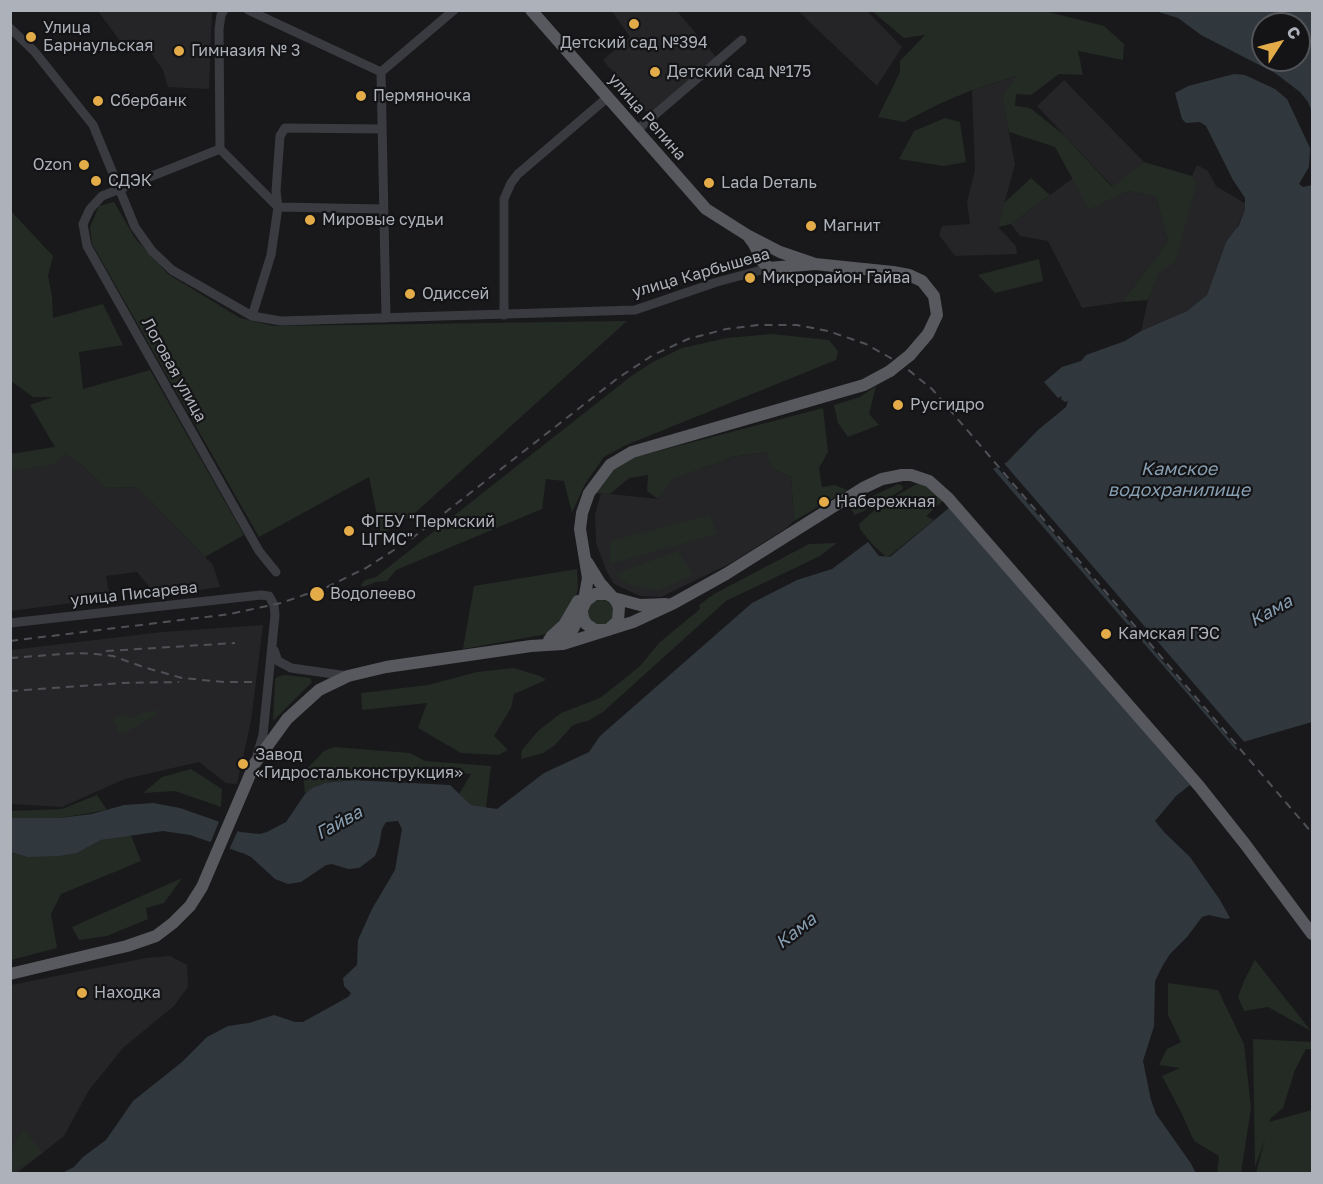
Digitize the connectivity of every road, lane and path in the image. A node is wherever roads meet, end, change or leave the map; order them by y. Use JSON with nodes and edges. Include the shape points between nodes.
{"nodes":[{"id":1,"x":224,"y":10,"type":"edge"},
{"id":2,"x":248,"y":10,"type":"edge"},
{"id":3,"x":454,"y":10,"type":"edge"},
{"id":4,"x":531,"y":10,"type":"edge"},
{"id":5,"x":10,"y":28,"type":"edge"},
{"id":6,"x":742,"y":40,"type":"dead end"},
{"id":7,"x":381,"y":72,"type":"junction"},
{"id":8,"x":608,"y":98,"type":"junction"},
{"id":9,"x":382,"y":129,"type":"junction"},
{"id":10,"x":637,"y":130,"type":"junction"},
{"id":11,"x":220,"y":149,"type":"junction"},
{"id":12,"x":119,"y":188,"type":"junction"},
{"id":13,"x":278,"y":207,"type":"junction"},
{"id":14,"x":383,"y":209,"type":"junction"},
{"id":15,"x":747,"y":235,"type":"junction"},
{"id":16,"x":780,"y":252,"type":"junction"},
{"id":17,"x":759,"y":255,"type":"junction"},
{"id":18,"x":815,"y":264,"type":"junction"},
{"id":19,"x":775,"y":267,"type":"junction"},
{"id":20,"x":753,"y":272,"type":"junction"},
{"id":21,"x":504,"y":315,"type":"junction"},
{"id":22,"x":252,"y":316,"type":"junction"},
{"id":23,"x":386,"y":318,"type":"junction"},
{"id":24,"x":587,"y":562,"type":"junction"},
{"id":25,"x":276,"y":572,"type":"dead end"},
{"id":26,"x":614,"y":598,"type":"junction"},
{"id":27,"x":674,"y":603,"type":"junction"},
{"id":28,"x":583,"y":608,"type":"junction"},
{"id":29,"x":10,"y":623,"type":"edge"},
{"id":30,"x":608,"y":630,"type":"junction"},
{"id":31,"x":531,"y":646,"type":"junction"},
{"id":32,"x":273,"y":648,"type":"junction"},
{"id":33,"x":348,"y":676,"type":"junction"},
{"id":34,"x":255,"y":763,"type":"junction"},
{"id":35,"x":1312,"y":934,"type":"edge"},
{"id":36,"x":10,"y":974,"type":"edge"}],
"edges":[{"from":1,"to":11,"type":"street","via":[[219,29]]},
{"from":2,"to":7,"type":"street"},
{"from":3,"to":7,"type":"street"},
{"from":4,"to":8,"type":"main road","name":"улица Репина"},
{"from":5,"to":12,"type":"street","name":"улица Карбышева","via":[[34,51],[93,125]]},
{"from":6,"to":10,"type":"street"},
{"from":7,"to":9,"type":"street"},
{"from":8,"to":10,"type":"main road","name":"улица Репина"},
{"from":8,"to":21,"type":"street","via":[[511,183],[504,199]]},
{"from":9,"to":13,"type":"street","via":[[285,128],[280,136]]},
{"from":9,"to":14,"type":"street"},
{"from":10,"to":15,"type":"main road","name":"улица Репина","via":[[706,209]]},
{"from":11,"to":12,"type":"street","name":"Логовая улица"},
{"from":11,"to":13,"type":"street"},
{"from":12,"to":22,"type":"street","name":"улица Карбышева","via":[[135,227],[158,257],[172,270]]},
{"from":12,"to":25,"type":"street","name":"Логовая улица","via":[[102,196],[90,209],[83,224],[87,246],[259,550]]},
{"from":13,"to":14,"type":"street"},
{"from":13,"to":22,"type":"street","via":[[271,255]]},
{"from":14,"to":23,"type":"street"},
{"from":15,"to":16,"type":"main road","name":"улица Репина"},
{"from":15,"to":17,"type":"main road"},
{"from":16,"to":18,"type":"main road","name":"улица Репина"},
{"from":16,"to":19,"type":"main road"},
{"from":17,"to":19,"type":"main road"},
{"from":17,"to":20,"type":"street"},
{"from":18,"to":19,"type":"main road","name":"улица Карбышева"},
{"from":18,"to":24,"type":"main road","name":"улица Карбышева","bridge":true,"via":[[893,272],[927,285],[936,303],[936,319],[928,334],[890,371],[864,385],[632,452],[610,465],[589,493],[582,513],[580,536]]},
{"from":19,"to":20,"type":"street","name":"улица Карбышева"},
{"from":20,"to":21,"type":"street","name":"улица Карбышева","via":[[635,310]]},
{"from":21,"to":23,"type":"street","name":"улица Карбышева"},
{"from":22,"to":23,"type":"street","name":"улица Карбышева","via":[[281,321]]},
{"from":24,"to":26,"type":"main road","name":"улица Карбышева"},
{"from":24,"to":28,"type":"main road","name":"улица Карбышева"},
{"from":24,"to":31,"type":"main road","via":[[572,613],[548,640]]},
{"from":26,"to":27,"type":"main road","via":[[649,606]]},
{"from":26,"to":28,"type":"main road","via":[[596,594]]},
{"from":26,"to":30,"type":"main road","via":[[620,614]]},
{"from":27,"to":30,"type":"main road"},
{"from":27,"to":35,"type":"main road","via":[[882,479],[911,475],[929,481],[1199,786]]},
{"from":28,"to":30,"type":"main road","via":[[583,618],[589,626],[598,631]]},
{"from":28,"to":31,"type":"main road","via":[[569,632]]},
{"from":29,"to":32,"type":"street","name":"улица Писарева","via":[[261,595],[269,596],[274,605]]},
{"from":30,"to":31,"type":"main road","via":[[570,642]]},
{"from":31,"to":33,"type":"main road"},
{"from":32,"to":33,"type":"street","via":[[278,661],[291,668]]},
{"from":32,"to":34,"type":"street","via":[[263,735]]},
{"from":33,"to":34,"type":"main road","via":[[319,690],[295,710]]},
{"from":34,"to":36,"type":"main road","via":[[202,887],[173,923],[156,936],[128,946]]}]}
